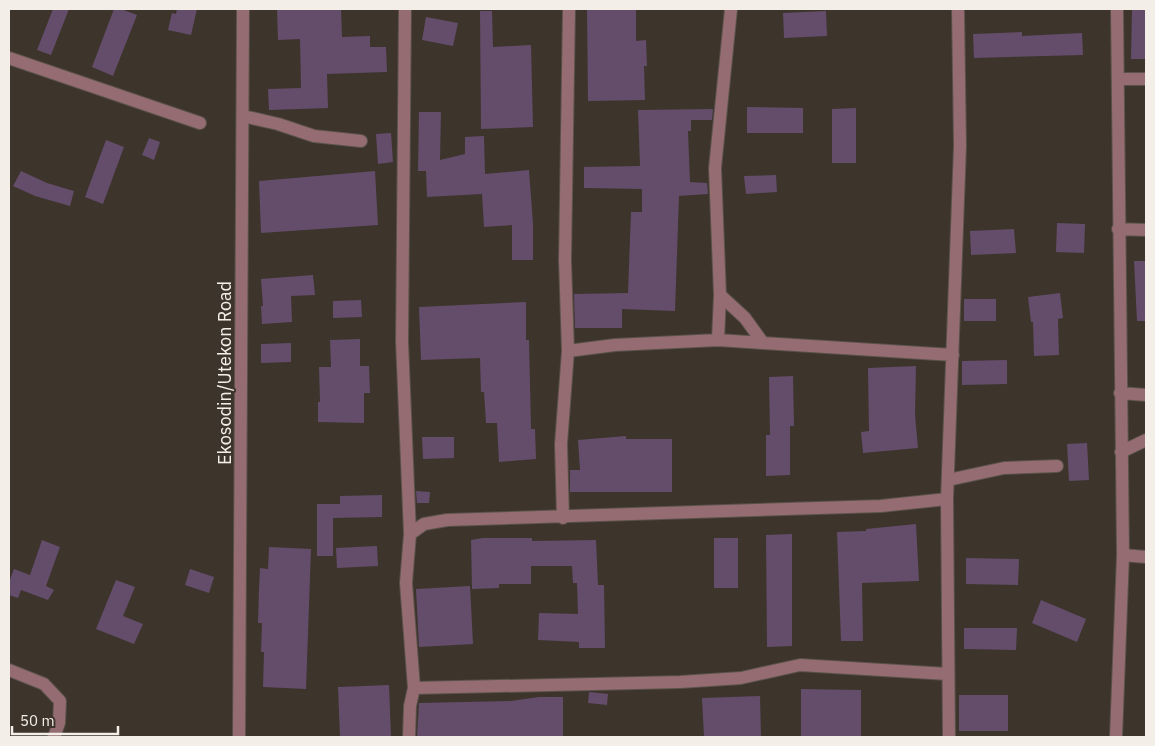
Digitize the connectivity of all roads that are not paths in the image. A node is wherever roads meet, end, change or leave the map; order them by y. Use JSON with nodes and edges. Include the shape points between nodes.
{"nodes":[{"id":1,"x":243,"y":9,"type":"edge"},
{"id":2,"x":405,"y":9,"type":"edge"},
{"id":3,"x":569,"y":9,"type":"edge"},
{"id":4,"x":732,"y":9,"type":"edge"},
{"id":5,"x":958,"y":9,"type":"edge"},
{"id":6,"x":1117,"y":9,"type":"edge"},
{"id":7,"x":9,"y":58,"type":"edge"},
{"id":8,"x":1118,"y":79,"type":"junction"},
{"id":9,"x":1146,"y":79,"type":"edge"},
{"id":10,"x":243,"y":116,"type":"junction"},
{"id":11,"x":200,"y":123,"type":"dead end"},
{"id":12,"x":361,"y":141,"type":"dead end"},
{"id":13,"x":1118,"y":228,"type":"junction"},
{"id":14,"x":1146,"y":230,"type":"edge"},
{"id":15,"x":720,"y":295,"type":"junction"},
{"id":16,"x":718,"y":340,"type":"junction"},
{"id":17,"x":763,"y":343,"type":"junction"},
{"id":18,"x":568,"y":351,"type":"junction"},
{"id":19,"x":954,"y":355,"type":"junction"},
{"id":20,"x":1120,"y":393,"type":"junction"},
{"id":21,"x":1146,"y":395,"type":"edge"},
{"id":22,"x":1146,"y":440,"type":"edge"},
{"id":23,"x":1121,"y":452,"type":"junction"},
{"id":24,"x":1057,"y":466,"type":"dead end"},
{"id":25,"x":948,"y":480,"type":"junction"},
{"id":26,"x":947,"y":499,"type":"junction"},
{"id":27,"x":563,"y":518,"type":"junction"},
{"id":28,"x":410,"y":534,"type":"junction"},
{"id":29,"x":1122,"y":554,"type":"junction"},
{"id":30,"x":1146,"y":558,"type":"edge"},
{"id":31,"x":9,"y":670,"type":"edge"},
{"id":32,"x":948,"y":674,"type":"junction"},
{"id":33,"x":414,"y":688,"type":"junction"},
{"id":34,"x":54,"y":737,"type":"edge"},
{"id":35,"x":239,"y":737,"type":"edge"},
{"id":36,"x":409,"y":737,"type":"edge"},
{"id":37,"x":949,"y":737,"type":"edge"},
{"id":38,"x":1116,"y":737,"type":"edge"}],
"edges":[{"from":1,"to":10,"type":"street","name":"Ekosodin/Utekon Road"},
{"from":2,"to":28,"type":"street","via":[[402,341]]},
{"from":3,"to":18,"type":"street","via":[[565,260]]},
{"from":4,"to":15,"type":"street","via":[[715,168]]},
{"from":5,"to":19,"type":"street","via":[[960,146]]},
{"from":6,"to":8,"type":"street"},
{"from":7,"to":11,"type":"street"},
{"from":8,"to":9,"type":"street"},
{"from":8,"to":13,"type":"street"},
{"from":10,"to":12,"type":"street","via":[[314,136]]},
{"from":10,"to":35,"type":"street","name":"Ekosodin/Utekon Road"},
{"from":13,"to":14,"type":"street"},
{"from":13,"to":20,"type":"street"},
{"from":15,"to":16,"type":"street"},
{"from":15,"to":17,"type":"street","via":[[745,318]]},
{"from":16,"to":17,"type":"street"},
{"from":16,"to":18,"type":"street","via":[[615,345]]},
{"from":17,"to":19,"type":"street"},
{"from":18,"to":27,"type":"street","via":[[561,444]]},
{"from":19,"to":25,"type":"street"},
{"from":20,"to":21,"type":"street"},
{"from":20,"to":23,"type":"street"},
{"from":22,"to":23,"type":"street"},
{"from":23,"to":29,"type":"street"},
{"from":24,"to":25,"type":"street","via":[[1004,468]]},
{"from":25,"to":26,"type":"street"},
{"from":26,"to":27,"type":"street","via":[[882,506]]},
{"from":26,"to":32,"type":"street"},
{"from":27,"to":28,"type":"street","via":[[447,520],[424,524]]},
{"from":28,"to":33,"type":"street","via":[[406,583]]},
{"from":29,"to":30,"type":"street"},
{"from":29,"to":38,"type":"street"},
{"from":31,"to":34,"type":"street","via":[[44,684],[60,701],[59,723]]},
{"from":32,"to":33,"type":"street","via":[[800,665],[741,678],[680,682]]},
{"from":32,"to":37,"type":"street"},
{"from":33,"to":36,"type":"street"}]}
